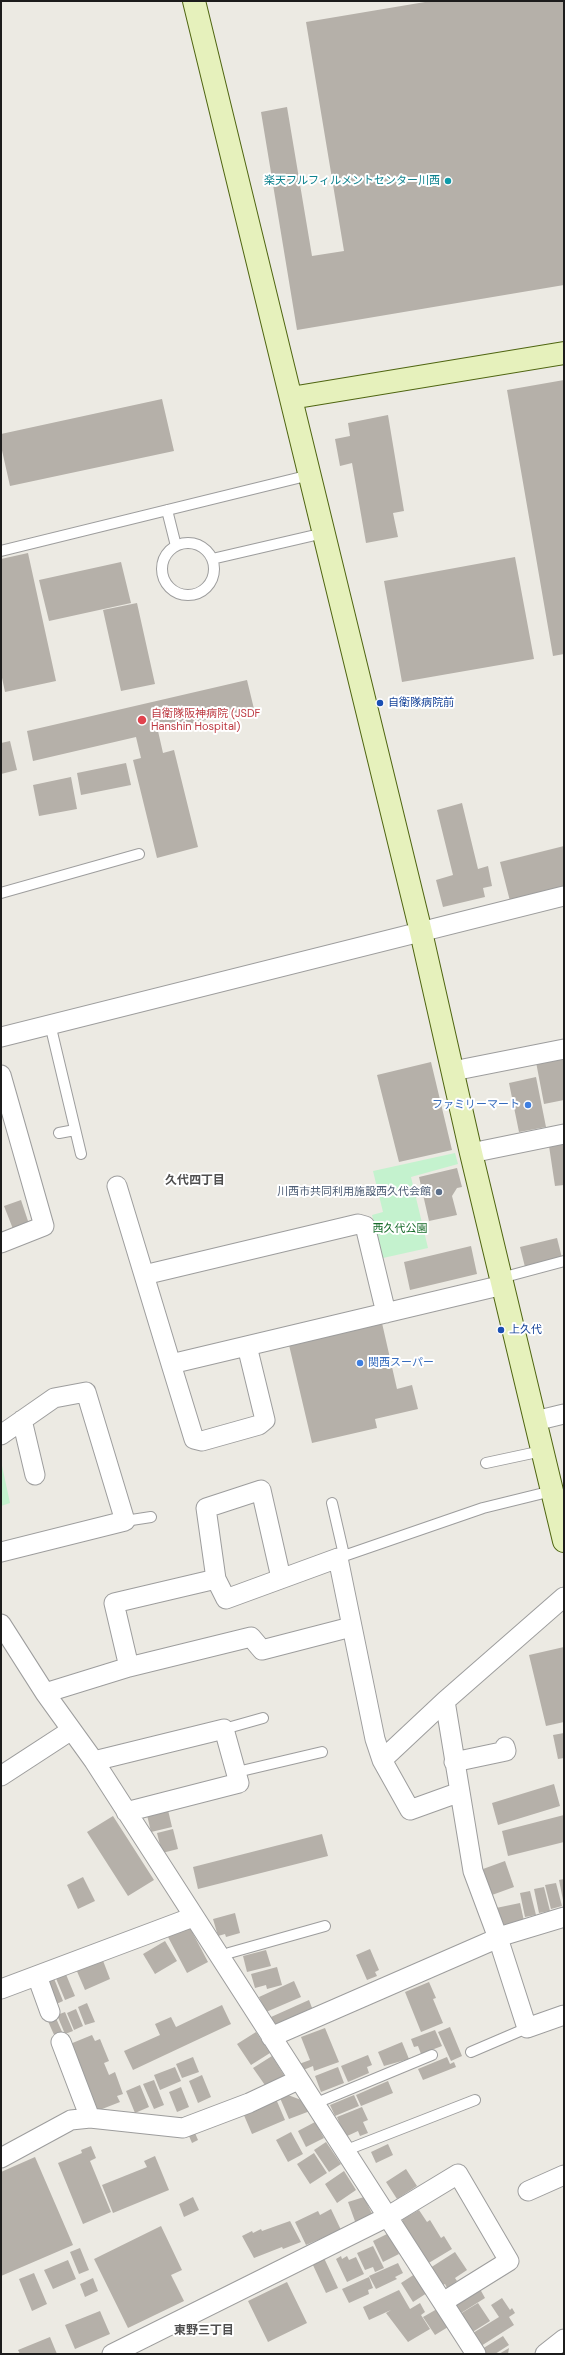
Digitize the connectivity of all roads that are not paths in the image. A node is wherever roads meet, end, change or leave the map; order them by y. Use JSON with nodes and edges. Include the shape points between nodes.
{"nodes":[{"id":1,"x":194,"y":1,"type":"edge"},
{"id":2,"x":564,"y":352,"type":"edge"},
{"id":3,"x":291,"y":398,"type":"junction"},
{"id":4,"x":310,"y":475,"type":"junction"},
{"id":5,"x":167,"y":510,"type":"junction"},
{"id":6,"x":324,"y":533,"type":"junction"},
{"id":7,"x":176,"y":546,"type":"junction"},
{"id":8,"x":1,"y":551,"type":"edge"},
{"id":9,"x":212,"y":559,"type":"junction"},
{"id":10,"x":139,"y":854,"type":"dead end"},
{"id":11,"x":1,"y":893,"type":"edge"},
{"id":12,"x":564,"y":896,"type":"edge"},
{"id":13,"x":422,"y":932,"type":"junction"},
{"id":14,"x":50,"y":1024,"type":"junction"},
{"id":15,"x":1,"y":1037,"type":"edge"},
{"id":16,"x":564,"y":1049,"type":"edge"},
{"id":17,"x":454,"y":1071,"type":"junction"},
{"id":18,"x":1,"y":1075,"type":"edge"},
{"id":19,"x":6,"y":1112,"type":"edge"},
{"id":20,"x":75,"y":1130,"type":"junction"},
{"id":21,"x":59,"y":1133,"type":"dead end"},
{"id":22,"x":564,"y":1134,"type":"edge"},
{"id":23,"x":471,"y":1153,"type":"junction"},
{"id":24,"x":80,"y":1154,"type":"dead end"},
{"id":25,"x":117,"y":1186,"type":"dead end"},
{"id":26,"x":1,"y":1243,"type":"edge"},
{"id":27,"x":564,"y":1261,"type":"edge"},
{"id":28,"x":144,"y":1275,"type":"junction"},
{"id":29,"x":502,"y":1282,"type":"junction"},
{"id":30,"x":386,"y":1313,"type":"junction"},
{"id":31,"x":247,"y":1346,"type":"junction"},
{"id":32,"x":171,"y":1364,"type":"junction"},
{"id":33,"x":564,"y":1414,"type":"edge"},
{"id":34,"x":22,"y":1420,"type":"junction"},
{"id":35,"x":535,"y":1421,"type":"junction"},
{"id":36,"x":1,"y":1435,"type":"edge"},
{"id":37,"x":542,"y":1451,"type":"junction"},
{"id":38,"x":486,"y":1464,"type":"dead end"},
{"id":39,"x":35,"y":1475,"type":"dead end"},
{"id":40,"x":556,"y":1494,"type":"edge"},
{"id":41,"x":332,"y":1502,"type":"dead end"},
{"id":42,"x":152,"y":1517,"type":"dead end"},
{"id":43,"x":125,"y":1521,"type":"junction"},
{"id":44,"x":564,"y":1541,"type":"edge"},
{"id":45,"x":1,"y":1552,"type":"edge"},
{"id":46,"x":341,"y":1556,"type":"junction"},
{"id":47,"x":216,"y":1578,"type":"junction"},
{"id":48,"x":281,"y":1578,"type":"junction"},
{"id":49,"x":564,"y":1597,"type":"edge"},
{"id":50,"x":1,"y":1624,"type":"edge"},
{"id":51,"x":351,"y":1627,"type":"junction"},
{"id":52,"x":129,"y":1667,"type":"junction"},
{"id":53,"x":45,"y":1693,"type":"junction"},
{"id":54,"x":445,"y":1701,"type":"junction"},
{"id":55,"x":263,"y":1718,"type":"dead end"},
{"id":56,"x":224,"y":1729,"type":"junction"},
{"id":57,"x":70,"y":1731,"type":"junction"},
{"id":58,"x":506,"y":1751,"type":"dead end"},
{"id":59,"x":322,"y":1752,"type":"dead end"},
{"id":60,"x":382,"y":1760,"type":"junction"},
{"id":61,"x":94,"y":1761,"type":"junction"},
{"id":62,"x":454,"y":1762,"type":"junction"},
{"id":63,"x":237,"y":1772,"type":"junction"},
{"id":64,"x":1,"y":1776,"type":"edge"},
{"id":65,"x":460,"y":1792,"type":"junction"},
{"id":66,"x":126,"y":1812,"type":"junction"},
{"id":67,"x":193,"y":1917,"type":"junction"},
{"id":68,"x":564,"y":1917,"type":"edge"},
{"id":69,"x":325,"y":1926,"type":"dead end"},
{"id":70,"x":498,"y":1938,"type":"junction"},
{"id":71,"x":220,"y":1958,"type":"junction"},
{"id":72,"x":37,"y":1976,"type":"junction"},
{"id":73,"x":1,"y":1989,"type":"edge"},
{"id":74,"x":50,"y":2012,"type":"dead end"},
{"id":75,"x":564,"y":2015,"type":"edge"},
{"id":76,"x":527,"y":2028,"type":"junction"},
{"id":77,"x":271,"y":2037,"type":"junction"},
{"id":78,"x":60,"y":2042,"type":"dead end"},
{"id":79,"x":471,"y":2052,"type":"dead end"},
{"id":80,"x":432,"y":2055,"type":"dead end"},
{"id":81,"x":298,"y":2080,"type":"junction"},
{"id":82,"x":474,"y":2100,"type":"dead end"},
{"id":83,"x":314,"y":2104,"type":"junction"},
{"id":84,"x":90,"y":2118,"type":"junction"},
{"id":85,"x":344,"y":2151,"type":"junction"},
{"id":86,"x":1,"y":2158,"type":"edge"},
{"id":87,"x":564,"y":2175,"type":"edge"},
{"id":88,"x":528,"y":2190,"type":"dead end"},
{"id":89,"x":387,"y":2217,"type":"junction"},
{"id":90,"x":443,"y":2302,"type":"junction"},
{"id":91,"x":564,"y":2340,"type":"edge"},
{"id":92,"x":112,"y":2354,"type":"edge"},
{"id":93,"x":476,"y":2354,"type":"edge"},
{"id":94,"x":545,"y":2354,"type":"edge"}],
"edges":[{"from":1,"to":3,"type":"street"},
{"from":2,"to":3,"type":"street"},
{"from":3,"to":4,"type":"street"},
{"from":4,"to":5,"type":"lane"},
{"from":4,"to":6,"type":"street"},
{"from":5,"to":7,"type":"lane"},
{"from":5,"to":8,"type":"lane"},
{"from":6,"to":9,"type":"lane"},
{"from":6,"to":13,"type":"street"},
{"from":7,"to":9,"type":"lane","via":[[188,542],[196,544],[204,548]]},
{"from":7,"to":9,"type":"lane","via":[[166,554],[162,573],[168,586],[176,592],[186,594],[201,591],[210,582],[213,574]]},
{"from":10,"to":11,"type":"lane"},
{"from":12,"to":13,"type":"street"},
{"from":13,"to":14,"type":"street"},
{"from":13,"to":17,"type":"street"},
{"from":14,"to":15,"type":"street"},
{"from":14,"to":20,"type":"lane"},
{"from":16,"to":17,"type":"street"},
{"from":17,"to":23,"type":"street"},
{"from":18,"to":19,"type":"street"},
{"from":19,"to":26,"type":"street","via":[[44,1226]]},
{"from":20,"to":21,"type":"lane"},
{"from":20,"to":24,"type":"lane"},
{"from":22,"to":23,"type":"street"},
{"from":23,"to":29,"type":"street"},
{"from":25,"to":28,"type":"street"},
{"from":27,"to":29,"type":"lane"},
{"from":28,"to":30,"type":"street","via":[[358,1224],[365,1226]]},
{"from":28,"to":32,"type":"street"},
{"from":29,"to":30,"type":"street"},
{"from":29,"to":35,"type":"street"},
{"from":30,"to":31,"type":"street"},
{"from":31,"to":32,"type":"street"},
{"from":31,"to":32,"type":"street","via":[[265,1420],[259,1425],[202,1441],[194,1440]]},
{"from":33,"to":35,"type":"street"},
{"from":34,"to":36,"type":"street"},
{"from":34,"to":39,"type":"street"},
{"from":34,"to":43,"type":"street","via":[[54,1398],[84,1385]]},
{"from":35,"to":37,"type":"street"},
{"from":37,"to":38,"type":"lane"},
{"from":37,"to":40,"type":"street"},
{"from":40,"to":44,"type":"street"},
{"from":40,"to":46,"type":"lane","via":[[483,1508]]},
{"from":41,"to":46,"type":"lane"},
{"from":42,"to":43,"type":"lane"},
{"from":43,"to":45,"type":"street"},
{"from":46,"to":48,"type":"street"},
{"from":46,"to":51,"type":"street"},
{"from":47,"to":48,"type":"street","via":[[226,1599]]},
{"from":47,"to":48,"type":"street","via":[[206,1508],[261,1490]]},
{"from":47,"to":52,"type":"street","via":[[114,1603]]},
{"from":49,"to":54,"type":"street"},
{"from":50,"to":53,"type":"street"},
{"from":51,"to":52,"type":"street","via":[[262,1650],[251,1637]]},
{"from":51,"to":60,"type":"street","via":[[374,1740]]},
{"from":52,"to":53,"type":"street"},
{"from":53,"to":57,"type":"street"},
{"from":54,"to":60,"type":"street"},
{"from":54,"to":62,"type":"street"},
{"from":55,"to":56,"type":"lane"},
{"from":56,"to":61,"type":"street"},
{"from":56,"to":63,"type":"street"},
{"from":57,"to":61,"type":"street"},
{"from":57,"to":64,"type":"street"},
{"from":58,"to":62,"type":"street"},
{"from":59,"to":63,"type":"lane"},
{"from":60,"to":65,"type":"street","via":[[410,1810]]},
{"from":61,"to":66,"type":"street"},
{"from":62,"to":65,"type":"street"},
{"from":63,"to":66,"type":"street","via":[[239,1783]]},
{"from":65,"to":70,"type":"street","via":[[473,1871]]},
{"from":66,"to":67,"type":"street"},
{"from":67,"to":71,"type":"street"},
{"from":67,"to":72,"type":"street"},
{"from":68,"to":70,"type":"street"},
{"from":69,"to":71,"type":"lane","via":[[229,1953]]},
{"from":70,"to":76,"type":"street"},
{"from":70,"to":77,"type":"street"},
{"from":71,"to":77,"type":"street"},
{"from":72,"to":73,"type":"street"},
{"from":72,"to":74,"type":"street"},
{"from":75,"to":76,"type":"street"},
{"from":76,"to":79,"type":"lane"},
{"from":77,"to":81,"type":"street"},
{"from":78,"to":84,"type":"street"},
{"from":80,"to":83,"type":"lane"},
{"from":81,"to":83,"type":"street"},
{"from":81,"to":84,"type":"street","via":[[249,2103],[183,2128]]},
{"from":82,"to":85,"type":"lane"},
{"from":83,"to":85,"type":"street"},
{"from":84,"to":86,"type":"street","via":[[71,2120]]},
{"from":85,"to":89,"type":"street"},
{"from":87,"to":88,"type":"street"},
{"from":89,"to":90,"type":"street"},
{"from":89,"to":90,"type":"street","via":[[458,2174],[509,2261]]},
{"from":89,"to":92,"type":"street"},
{"from":90,"to":93,"type":"street"},
{"from":91,"to":94,"type":"street"}]}
